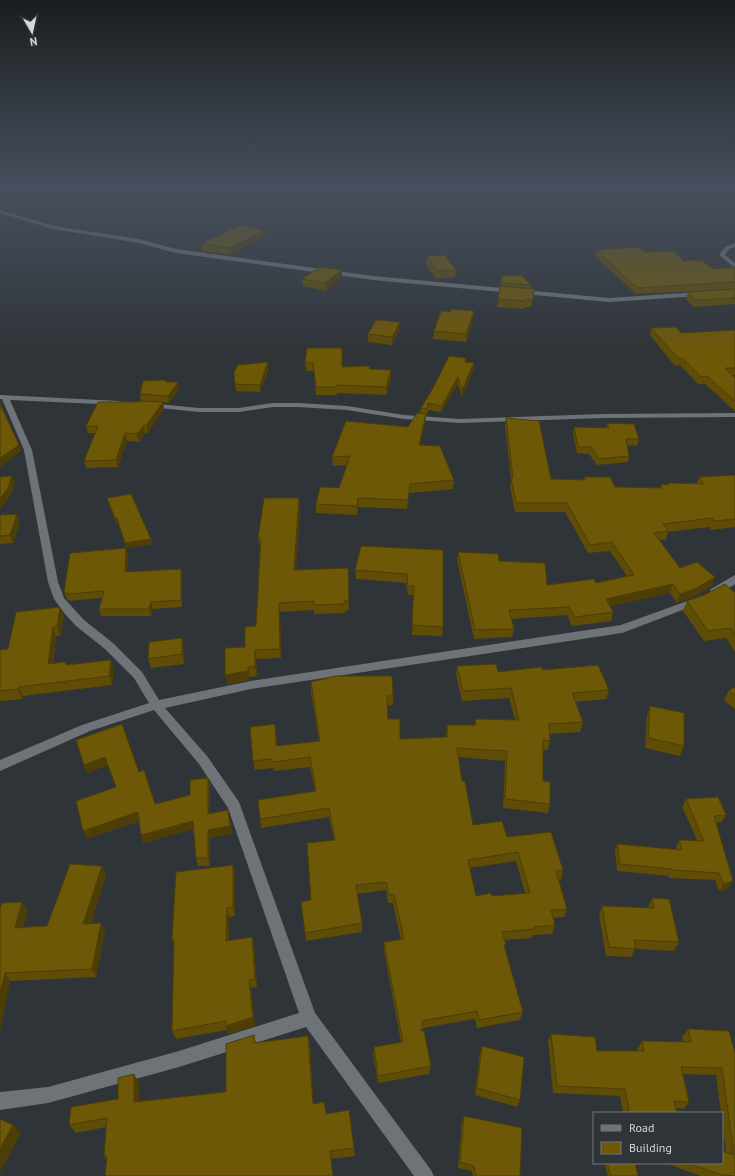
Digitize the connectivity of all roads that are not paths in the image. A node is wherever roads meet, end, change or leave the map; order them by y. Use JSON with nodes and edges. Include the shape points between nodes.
{"nodes":[{"id":1,"x":138,"y":242,"type":"edge"},
{"id":2,"x":735,"y":245,"type":"edge"},
{"id":3,"x":735,"y":266,"type":"edge"},
{"id":4,"x":704,"y":294,"type":"edge"},
{"id":5,"x":3,"y":397,"type":"edge"},
{"id":6,"x":127,"y":403,"type":"edge"},
{"id":7,"x":143,"y":404,"type":"edge"},
{"id":8,"x":735,"y":415,"type":"edge"},
{"id":9,"x":733,"y":582,"type":"edge"},
{"id":10,"x":156,"y":705,"type":"junction"},
{"id":11,"x":0,"y":766,"type":"edge"},
{"id":12,"x":309,"y":1018,"type":"junction"},
{"id":13,"x":0,"y":1101,"type":"edge"},
{"id":14,"x":425,"y":1176,"type":"edge"}],
"edges":[{"from":1,"to":4,"type":"street","via":[[176,251],[373,278],[609,300]]},
{"from":2,"to":3,"type":"street","via":[[730,246],[722,254]]},
{"from":5,"to":6,"type":"street"},
{"from":5,"to":10,"type":"street","via":[[28,450],[53,582],[59,599],[80,623],[109,646],[138,675]]},
{"from":7,"to":8,"type":"street","via":[[212,410],[298,405],[460,421]]},
{"from":9,"to":10,"type":"street","via":[[696,602],[622,629],[251,685]]},
{"from":10,"to":11,"type":"street","via":[[86,728]]},
{"from":10,"to":12,"type":"street","via":[[202,760],[234,806]]},
{"from":12,"to":13,"type":"street","via":[[179,1059],[48,1095]]},
{"from":12,"to":14,"type":"street"}]}
